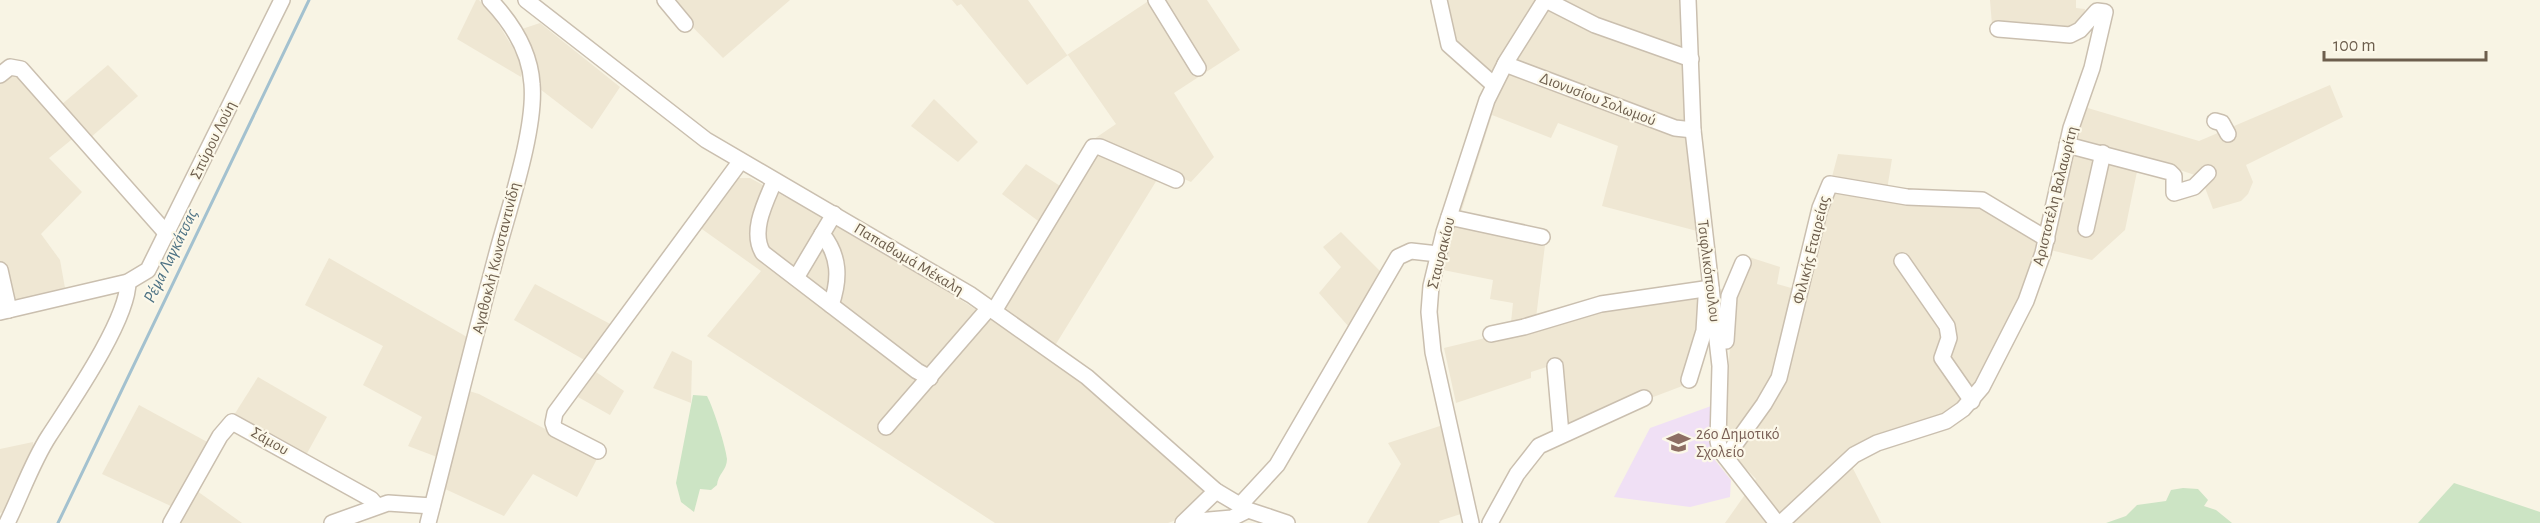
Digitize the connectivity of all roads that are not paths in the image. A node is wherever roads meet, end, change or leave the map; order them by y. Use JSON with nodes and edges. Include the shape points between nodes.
{"nodes":[{"id":1,"x":282,"y":0,"type":"edge"},
{"id":2,"x":490,"y":0,"type":"edge"},
{"id":3,"x":665,"y":0,"type":"edge"},
{"id":4,"x":1156,"y":0,"type":"edge"},
{"id":5,"x":1439,"y":0,"type":"edge"},
{"id":6,"x":1546,"y":0,"type":"edge"},
{"id":7,"x":1690,"y":1,"type":"edge"},
{"id":8,"x":532,"y":2,"type":"edge"},
{"id":9,"x":685,"y":24,"type":"dead end"},
{"id":10,"x":1998,"y":29,"type":"dead end"},
{"id":11,"x":1691,"y":59,"type":"junction"},
{"id":12,"x":1505,"y":64,"type":"junction"},
{"id":13,"x":1198,"y":68,"type":"dead end"},
{"id":14,"x":0,"y":75,"type":"edge"},
{"id":15,"x":1494,"y":85,"type":"junction"},
{"id":16,"x":2215,"y":121,"type":"dead end"},
{"id":17,"x":1693,"y":129,"type":"junction"},
{"id":18,"x":2228,"y":134,"type":"dead end"},
{"id":19,"x":2067,"y":145,"type":"junction"},
{"id":20,"x":2103,"y":153,"type":"junction"},
{"id":21,"x":740,"y":162,"type":"junction"},
{"id":22,"x":2208,"y":173,"type":"dead end"},
{"id":23,"x":1176,"y":180,"type":"dead end"},
{"id":24,"x":774,"y":182,"type":"junction"},
{"id":25,"x":834,"y":214,"type":"junction"},
{"id":26,"x":1449,"y":217,"type":"junction"},
{"id":27,"x":2086,"y":230,"type":"dead end"},
{"id":28,"x":166,"y":234,"type":"junction"},
{"id":29,"x":822,"y":234,"type":"junction"},
{"id":30,"x":1542,"y":237,"type":"dead end"},
{"id":31,"x":2048,"y":239,"type":"junction"},
{"id":32,"x":1438,"y":254,"type":"junction"},
{"id":33,"x":1902,"y":261,"type":"dead end"},
{"id":34,"x":1743,"y":263,"type":"dead end"},
{"id":35,"x":0,"y":270,"type":"edge"},
{"id":36,"x":796,"y":278,"type":"junction"},
{"id":37,"x":128,"y":282,"type":"junction"},
{"id":38,"x":1711,"y":288,"type":"junction"},
{"id":39,"x":831,"y":305,"type":"junction"},
{"id":40,"x":991,"y":309,"type":"junction"},
{"id":41,"x":4,"y":311,"type":"edge"},
{"id":42,"x":1491,"y":334,"type":"dead end"},
{"id":43,"x":1555,"y":366,"type":"dead end"},
{"id":44,"x":1720,"y":373,"type":"junction"},
{"id":45,"x":930,"y":378,"type":"junction"},
{"id":46,"x":1689,"y":380,"type":"dead end"},
{"id":47,"x":1644,"y":398,"type":"dead end"},
{"id":48,"x":1971,"y":401,"type":"junction"},
{"id":49,"x":886,"y":428,"type":"dead end"},
{"id":50,"x":1561,"y":434,"type":"junction"},
{"id":51,"x":598,"y":451,"type":"dead end"},
{"id":52,"x":1726,"y":457,"type":"junction"},
{"id":53,"x":1216,"y":490,"type":"junction"},
{"id":54,"x":378,"y":506,"type":"junction"},
{"id":55,"x":432,"y":506,"type":"junction"},
{"id":56,"x":1244,"y":507,"type":"junction"},
{"id":57,"x":7,"y":523,"type":"edge"},
{"id":58,"x":171,"y":523,"type":"edge"},
{"id":59,"x":332,"y":523,"type":"edge"},
{"id":60,"x":428,"y":523,"type":"edge"},
{"id":61,"x":1184,"y":523,"type":"edge"},
{"id":62,"x":1287,"y":523,"type":"edge"},
{"id":63,"x":1471,"y":523,"type":"edge"},
{"id":64,"x":1490,"y":523,"type":"edge"},
{"id":65,"x":1779,"y":523,"type":"edge"}],
"edges":[{"from":1,"to":28,"type":"street","name":"Σπύρου Λούη"},
{"from":2,"to":55,"type":"street","name":"Αγαθοκλή Κωνσταντινίδη","via":[[507,19],[525,54],[532,104]]},
{"from":3,"to":9,"type":"street"},
{"from":4,"to":13,"type":"street"},
{"from":5,"to":15,"type":"street","via":[[1449,45]]},
{"from":6,"to":11,"type":"street","via":[[1595,25]]},
{"from":6,"to":12,"type":"street","name":"Σταυρακίου"},
{"from":7,"to":11,"type":"street","name":"Τσιφλικόπουλου"},
{"from":8,"to":21,"type":"street","name":"Παπαθωμά Μέκαλη","via":[[667,112]]},
{"from":10,"to":19,"type":"street","name":"Αριστοτέλη Βαλαωρίτη","via":[[2070,35],[2080,30],[2094,12],[2104,11],[2093,64]]},
{"from":11,"to":17,"type":"street","name":"Τσιφλικόπουλου"},
{"from":12,"to":15,"type":"street","name":"Σταυρακίου"},
{"from":12,"to":17,"type":"street","name":"Διονυσίου Σολωμού","via":[[1675,128]]},
{"from":14,"to":28,"type":"street","via":[[13,66],[22,70]]},
{"from":15,"to":26,"type":"street","name":"Σταυρακίου"},
{"from":16,"to":18,"type":"street","via":[[2222,123]]},
{"from":17,"to":38,"type":"street","name":"Τσιφλικόπουλου"},
{"from":19,"to":20,"type":"street"},
{"from":19,"to":31,"type":"street","name":"Αριστοτέλη Βαλαωρίτη"},
{"from":20,"to":22,"type":"street","via":[[2170,172],[2175,176],[2174,194],[2194,187]]},
{"from":20,"to":27,"type":"street"},
{"from":21,"to":24,"type":"street","name":"Παπαθωμά Μέκαλη"},
{"from":21,"to":51,"type":"street","via":[[557,409],[555,429]]},
{"from":23,"to":40,"type":"street","via":[[1093,147]]},
{"from":24,"to":25,"type":"street","name":"Παπαθωμά Μέκαλη"},
{"from":24,"to":36,"type":"street","via":[[760,216],[759,243],[766,256]]},
{"from":25,"to":29,"type":"street"},
{"from":25,"to":40,"type":"street","name":"Παπαθωμά Μέκαλη"},
{"from":26,"to":30,"type":"street"},
{"from":26,"to":32,"type":"street","name":"Σταυρακίου"},
{"from":28,"to":37,"type":"street","name":"Σπύρου Λούη","via":[[148,270]]},
{"from":29,"to":36,"type":"street"},
{"from":29,"to":39,"type":"street","via":[[838,267]]},
{"from":31,"to":48,"type":"street","name":"Αριστοτέλη Βαλαωρίτη","via":[[2017,319]]},
{"from":31,"to":52,"type":"street","name":"Φιλικής Εταιρείας","via":[[1982,200],[1907,197],[1830,184],[1820,208],[1779,378]]},
{"from":32,"to":56,"type":"street","via":[[1411,251],[1398,257],[1277,465]]},
{"from":32,"to":63,"type":"street","name":"Σταυρακίου","via":[[1430,298],[1430,331]]},
{"from":33,"to":48,"type":"street","via":[[1947,326],[1949,338],[1942,358]]},
{"from":34,"to":44,"type":"street","via":[[1729,296],[1724,366]]},
{"from":35,"to":41,"type":"street"},
{"from":36,"to":39,"type":"street"},
{"from":37,"to":41,"type":"street","name":"Σπύρου Λούη"},
{"from":37,"to":57,"type":"street","via":[[125,303],[82,387],[48,437]]},
{"from":38,"to":42,"type":"street","via":[[1601,304]]},
{"from":38,"to":44,"type":"street","name":"Τσιφλικόπουλου"},
{"from":38,"to":46,"type":"street","via":[[1707,292],[1704,331]]},
{"from":39,"to":45,"type":"street"},
{"from":40,"to":45,"type":"street"},
{"from":40,"to":53,"type":"street","name":"Παπαθωμά Μέκαλη","via":[[1087,377]]},
{"from":43,"to":50,"type":"street"},
{"from":44,"to":52,"type":"street","name":"Τσιφλικόπουλου","via":[[1717,437]]},
{"from":45,"to":49,"type":"street"},
{"from":47,"to":50,"type":"street"},
{"from":48,"to":65,"type":"street","name":"Αριστοτέλη Βαλαωρίτη","via":[[1939,424],[1862,450]]},
{"from":50,"to":64,"type":"street","via":[[1530,456]]},
{"from":52,"to":65,"type":"street","name":"Τσιφλικόπουλου"},
{"from":53,"to":56,"type":"street","name":"Παπαθωμά Μέκαλη"},
{"from":53,"to":61,"type":"street"},
{"from":54,"to":55,"type":"street"},
{"from":54,"to":58,"type":"street","name":"Σάμου","via":[[232,422],[220,436]]},
{"from":54,"to":59,"type":"street"},
{"from":55,"to":60,"type":"street","name":"Αγαθοκλή Κωνσταντινίδη"},
{"from":56,"to":61,"type":"street","via":[[1232,518]]},
{"from":56,"to":62,"type":"street","name":"Παπαθωμά Μέκαλη"}]}
